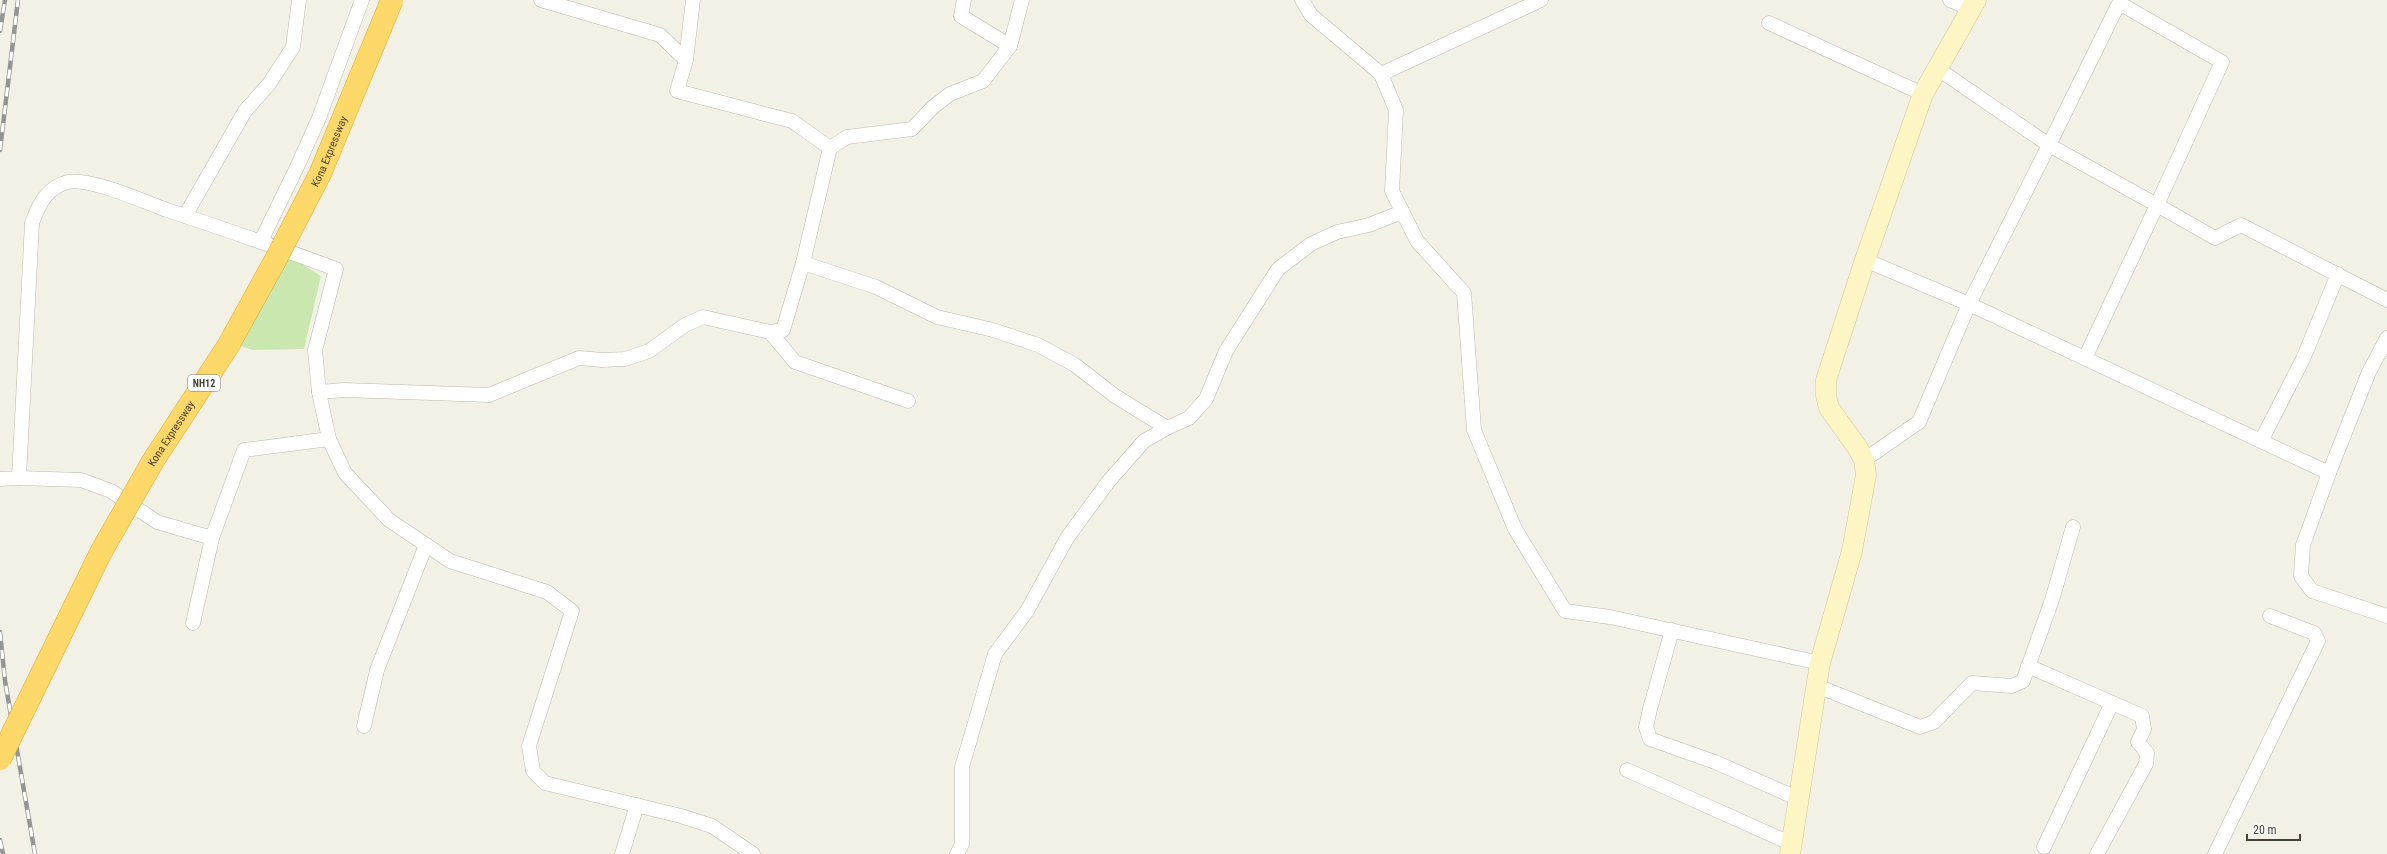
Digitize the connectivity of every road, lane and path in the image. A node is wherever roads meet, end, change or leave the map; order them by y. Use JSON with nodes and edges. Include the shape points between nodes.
{"nodes":[{"id":1,"x":299,"y":0,"type":"edge"},
{"id":2,"x":362,"y":0,"type":"edge"},
{"id":3,"x":392,"y":0,"type":"edge"},
{"id":4,"x":541,"y":0,"type":"edge"},
{"id":5,"x":693,"y":0,"type":"edge"},
{"id":6,"x":964,"y":0,"type":"edge"},
{"id":7,"x":1022,"y":0,"type":"edge"},
{"id":8,"x":1302,"y":0,"type":"edge"},
{"id":9,"x":1541,"y":0,"type":"edge"},
{"id":10,"x":1950,"y":0,"type":"edge"},
{"id":11,"x":2120,"y":1,"type":"edge"},
{"id":12,"x":1974,"y":5,"type":"edge"},
{"id":13,"x":1768,"y":23,"type":"dead end"},
{"id":14,"x":1010,"y":46,"type":"junction"},
{"id":15,"x":686,"y":60,"type":"junction"},
{"id":16,"x":1938,"y":69,"type":"junction"},
{"id":17,"x":1381,"y":74,"type":"junction"},
{"id":18,"x":1923,"y":94,"type":"junction"},
{"id":19,"x":2049,"y":145,"type":"junction"},
{"id":20,"x":830,"y":148,"type":"junction"},
{"id":21,"x":2157,"y":205,"type":"junction"},
{"id":22,"x":1402,"y":212,"type":"junction"},
{"id":23,"x":185,"y":216,"type":"junction"},
{"id":24,"x":261,"y":241,"type":"junction"},
{"id":25,"x":1865,"y":260,"type":"junction"},
{"id":26,"x":803,"y":263,"type":"junction"},
{"id":27,"x":2338,"y":274,"type":"junction"},
{"id":28,"x":2387,"y":300,"type":"edge"},
{"id":29,"x":1969,"y":304,"type":"junction"},
{"id":30,"x":770,"y":332,"type":"junction"},
{"id":31,"x":2387,"y":338,"type":"edge"},
{"id":32,"x":2085,"y":358,"type":"junction"},
{"id":33,"x":320,"y":392,"type":"junction"},
{"id":34,"x":908,"y":401,"type":"dead end"},
{"id":35,"x":1167,"y":428,"type":"junction"},
{"id":36,"x":329,"y":439,"type":"junction"},
{"id":37,"x":2261,"y":441,"type":"junction"},
{"id":38,"x":1864,"y":460,"type":"junction"},
{"id":39,"x":2329,"y":473,"type":"junction"},
{"id":40,"x":19,"y":478,"type":"junction"},
{"id":41,"x":0,"y":479,"type":"edge"},
{"id":42,"x":2073,"y":527,"type":"dead end"},
{"id":43,"x":212,"y":538,"type":"junction"},
{"id":44,"x":426,"y":545,"type":"junction"},
{"id":45,"x":2270,"y":616,"type":"dead end"},
{"id":46,"x":2387,"y":616,"type":"edge"},
{"id":47,"x":193,"y":623,"type":"dead end"},
{"id":48,"x":1672,"y":630,"type":"junction"},
{"id":49,"x":1820,"y":663,"type":"junction"},
{"id":50,"x":2028,"y":666,"type":"junction"},
{"id":51,"x":1817,"y":686,"type":"junction"},
{"id":52,"x":2112,"y":703,"type":"junction"},
{"id":53,"x":364,"y":726,"type":"dead end"},
{"id":54,"x":0,"y":759,"type":"edge"},
{"id":55,"x":1627,"y":770,"type":"dead end"},
{"id":56,"x":1799,"y":798,"type":"junction"},
{"id":57,"x":637,"y":805,"type":"junction"},
{"id":58,"x":2044,"y":847,"type":"dead end"},
{"id":59,"x":1791,"y":849,"type":"edge"},
{"id":60,"x":622,"y":854,"type":"edge"},
{"id":61,"x":753,"y":854,"type":"edge"},
{"id":62,"x":957,"y":854,"type":"edge"},
{"id":63,"x":2098,"y":854,"type":"edge"},
{"id":64,"x":2215,"y":854,"type":"edge"}],
"edges":[{"from":1,"to":23,"type":"street","via":[[293,47],[269,84],[245,111]]},
{"from":2,"to":24,"type":"street","via":[[319,118]]},
{"from":3,"to":54,"type":"highway","name":"Kona Expressway","number":"NH12","bridge":true,"via":[[320,174],[228,346],[153,461],[101,552]]},
{"from":4,"to":15,"type":"street","via":[[660,35]]},
{"from":5,"to":15,"type":"street"},
{"from":6,"to":14,"type":"street","via":[[961,16]]},
{"from":7,"to":14,"type":"street"},
{"from":8,"to":17,"type":"street","via":[[1311,15]]},
{"from":9,"to":17,"type":"street"},
{"from":10,"to":12,"type":"street"},
{"from":11,"to":19,"type":"street"},
{"from":11,"to":21,"type":"street","via":[[2222,62]]},
{"from":12,"to":16,"type":"main road"},
{"from":13,"to":18,"type":"street"},
{"from":14,"to":20,"type":"street","via":[[983,81],[950,94],[912,129],[847,137]]},
{"from":15,"to":20,"type":"street","via":[[676,91],[792,121]]},
{"from":16,"to":18,"type":"main road"},
{"from":16,"to":19,"type":"street"},
{"from":17,"to":22,"type":"street","via":[[1396,110],[1392,191]]},
{"from":18,"to":25,"type":"main road"},
{"from":19,"to":21,"type":"street"},
{"from":19,"to":29,"type":"street"},
{"from":20,"to":26,"type":"street"},
{"from":21,"to":27,"type":"street","via":[[2215,238],[2241,225]]},
{"from":21,"to":32,"type":"street"},
{"from":22,"to":35,"type":"street","via":[[1368,225],[1337,232],[1311,244],[1278,269],[1226,351],[1206,399],[1189,418]]},
{"from":22,"to":48,"type":"street","via":[[1418,241],[1464,293],[1474,430],[1515,529],[1566,611]]},
{"from":23,"to":24,"type":"street"},
{"from":23,"to":40,"type":"street","via":[[94,184],[69,182],[52,189],[39,204],[32,223]]},
{"from":24,"to":33,"type":"street","via":[[336,269],[322,315],[315,350]]},
{"from":25,"to":29,"type":"street"},
{"from":25,"to":38,"type":"main road","via":[[1826,380],[1829,408]]},
{"from":26,"to":30,"type":"street","via":[[783,330]]},
{"from":26,"to":35,"type":"street","via":[[876,287],[937,317],[993,330],[1038,345],[1075,365],[1115,396]]},
{"from":27,"to":28,"type":"street"},
{"from":27,"to":37,"type":"street","via":[[2303,359]]},
{"from":29,"to":32,"type":"street"},
{"from":29,"to":38,"type":"street","via":[[1919,422]]},
{"from":30,"to":33,"type":"street","via":[[703,317],[685,325],[649,351],[625,359],[579,358],[489,395],[344,390]]},
{"from":30,"to":34,"type":"street","via":[[795,362]]},
{"from":31,"to":39,"type":"street","via":[[2369,372]]},
{"from":32,"to":37,"type":"street"},
{"from":33,"to":36,"type":"street"},
{"from":35,"to":62,"type":"street","via":[[1144,441],[1108,482],[1068,538],[1027,611],[995,654],[962,767],[962,844]]},
{"from":36,"to":43,"type":"street","via":[[244,450]]},
{"from":36,"to":44,"type":"street","via":[[345,473],[389,520]]},
{"from":37,"to":39,"type":"street"},
{"from":38,"to":49,"type":"main road","via":[[1866,476],[1853,544]]},
{"from":39,"to":46,"type":"street","via":[[2303,545],[2301,576],[2312,591]]},
{"from":40,"to":41,"type":"street"},
{"from":40,"to":43,"type":"street","via":[[81,480],[111,490],[157,522]]},
{"from":42,"to":50,"type":"street","via":[[2052,600]]},
{"from":43,"to":47,"type":"street"},
{"from":44,"to":53,"type":"street","via":[[376,670]]},
{"from":44,"to":57,"type":"street","via":[[450,561],[547,592],[572,611],[529,746],[533,771],[545,784]]},
{"from":45,"to":64,"type":"street","via":[[2314,633],[2318,641]]},
{"from":48,"to":49,"type":"street"},
{"from":48,"to":56,"type":"street","via":[[1646,727],[1650,740],[1714,762]]},
{"from":49,"to":51,"type":"main road"},
{"from":50,"to":51,"type":"street","via":[[2023,681],[2012,686],[1972,683],[1934,722],[1920,727]]},
{"from":50,"to":52,"type":"street"},
{"from":51,"to":56,"type":"main road"},
{"from":52,"to":58,"type":"street"},
{"from":52,"to":63,"type":"street","via":[[2142,716],[2144,729],[2138,742],[2147,753],[2146,764]]},
{"from":55,"to":59,"type":"street"},
{"from":56,"to":59,"type":"main road"},
{"from":57,"to":60,"type":"street"},
{"from":57,"to":61,"type":"street","via":[[712,826]]}]}
